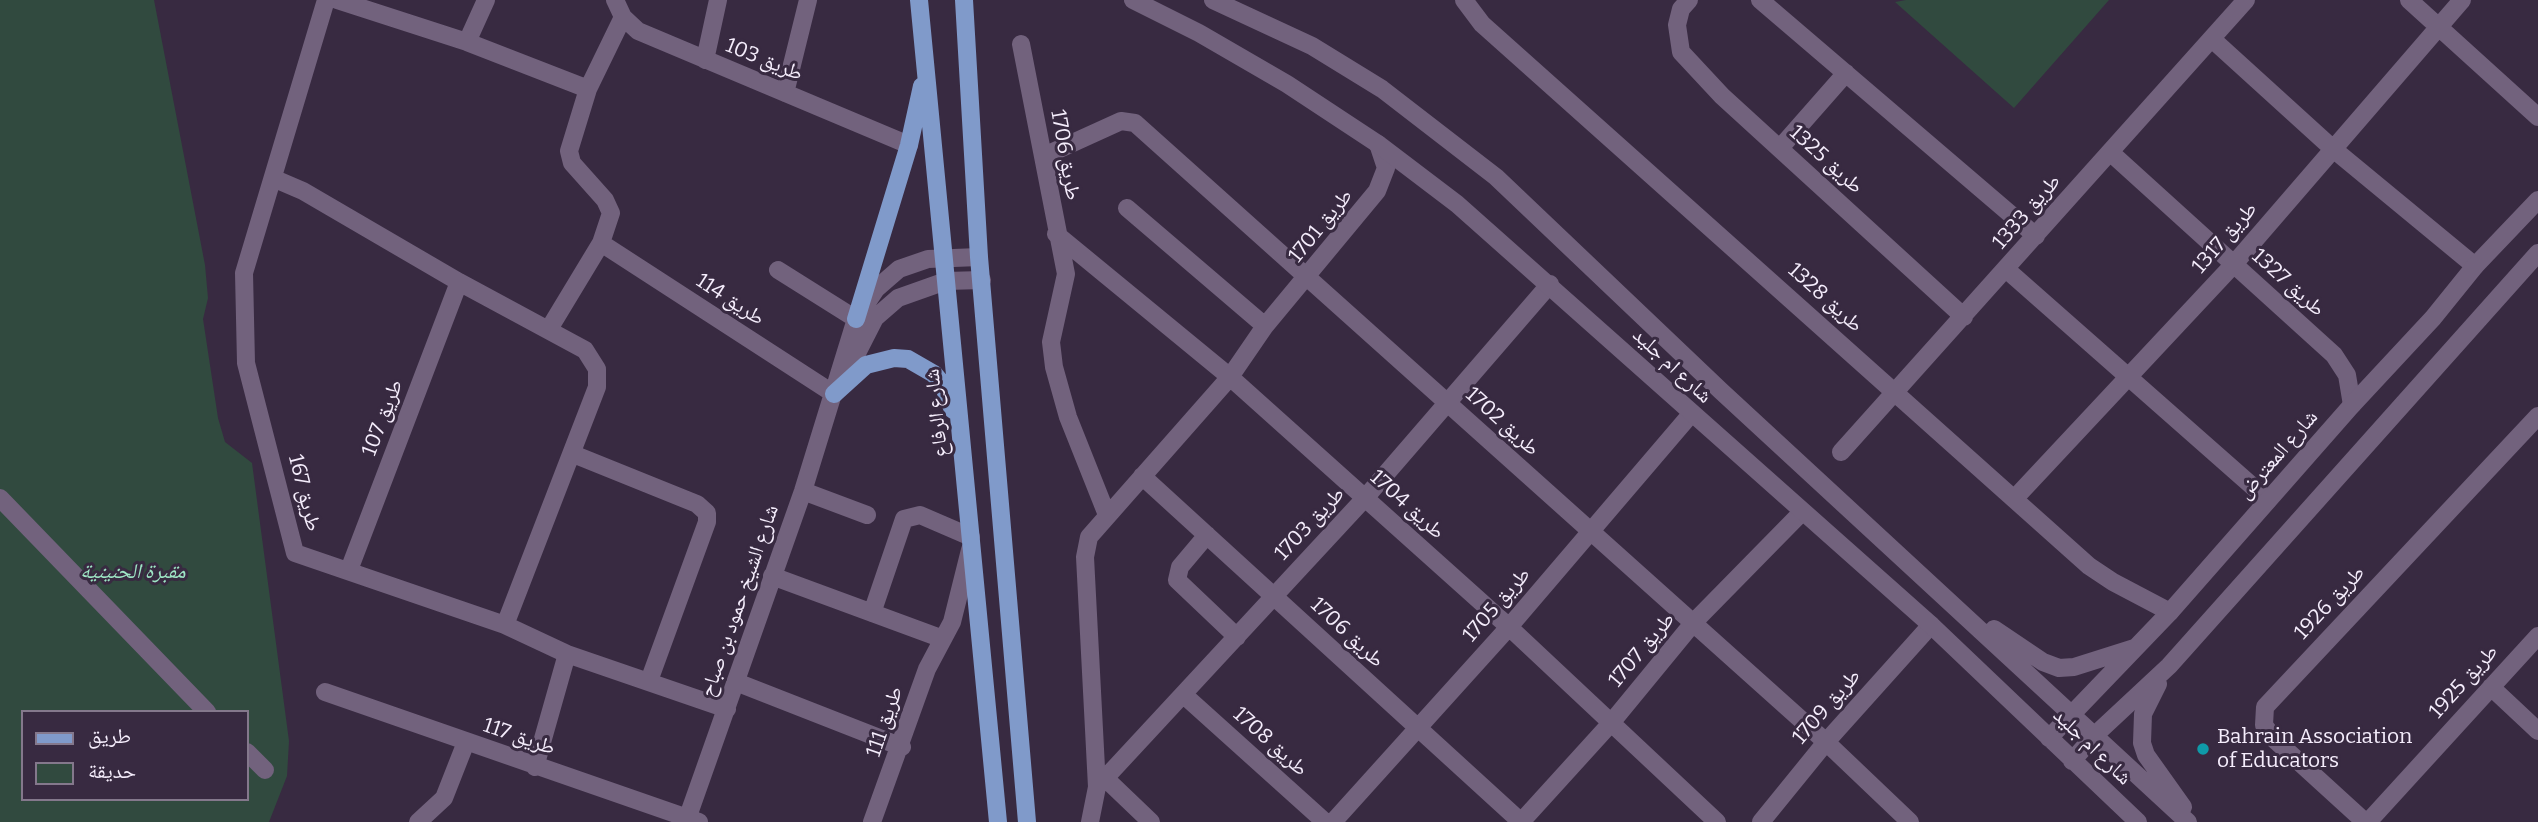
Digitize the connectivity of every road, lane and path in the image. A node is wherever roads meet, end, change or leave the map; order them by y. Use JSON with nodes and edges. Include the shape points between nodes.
{"nodes":[{"id":1,"x":326,"y":0,"type":"edge"},
{"id":2,"x":337,"y":0,"type":"edge"},
{"id":3,"x":486,"y":0,"type":"edge"},
{"id":4,"x":615,"y":0,"type":"edge"},
{"id":5,"x":718,"y":0,"type":"edge"},
{"id":6,"x":808,"y":0,"type":"edge"},
{"id":7,"x":919,"y":0,"type":"edge"},
{"id":8,"x":964,"y":0,"type":"edge"},
{"id":9,"x":973,"y":0,"type":"edge"},
{"id":10,"x":1133,"y":0,"type":"edge"},
{"id":11,"x":1213,"y":0,"type":"edge"},
{"id":12,"x":1452,"y":0,"type":"edge"},
{"id":13,"x":1689,"y":0,"type":"edge"},
{"id":14,"x":1760,"y":0,"type":"edge"},
{"id":15,"x":2246,"y":0,"type":"edge"},
{"id":16,"x":2409,"y":0,"type":"edge"},
{"id":17,"x":2462,"y":0,"type":"edge"},
{"id":18,"x":1234,"y":4,"type":"edge"},
{"id":19,"x":1467,"y":4,"type":"edge"},
{"id":20,"x":623,"y":17,"type":"junction"},
{"id":21,"x":2439,"y":26,"type":"junction"},
{"id":22,"x":2212,"y":39,"type":"junction"},
{"id":23,"x":966,"y":42,"type":"junction"},
{"id":24,"x":467,"y":43,"type":"junction"},
{"id":25,"x":1021,"y":44,"type":"dead end"},
{"id":26,"x":705,"y":60,"type":"junction"},
{"id":27,"x":925,"y":69,"type":"junction"},
{"id":28,"x":1846,"y":73,"type":"junction"},
{"id":29,"x":588,"y":89,"type":"junction"},
{"id":30,"x":785,"y":93,"type":"junction"},
{"id":31,"x":2538,"y":117,"type":"edge"},
{"id":32,"x":1378,"y":144,"type":"junction"},
{"id":33,"x":909,"y":145,"type":"junction"},
{"id":34,"x":1780,"y":148,"type":"junction"},
{"id":35,"x":2332,"y":148,"type":"junction"},
{"id":36,"x":2110,"y":152,"type":"junction"},
{"id":37,"x":1044,"y":156,"type":"junction"},
{"id":38,"x":275,"y":179,"type":"junction"},
{"id":39,"x":2538,"y":200,"type":"edge"},
{"id":40,"x":1128,"y":208,"type":"dead end"},
{"id":41,"x":1056,"y":234,"type":"junction"},
{"id":42,"x":2036,"y":236,"type":"junction"},
{"id":43,"x":601,"y":243,"type":"junction"},
{"id":44,"x":2538,"y":253,"type":"edge"},
{"id":45,"x":979,"y":257,"type":"junction"},
{"id":46,"x":944,"y":259,"type":"junction"},
{"id":47,"x":2234,"y":264,"type":"junction"},
{"id":48,"x":2475,"y":265,"type":"junction"},
{"id":49,"x":778,"y":270,"type":"dead end"},
{"id":50,"x":2007,"y":270,"type":"junction"},
{"id":51,"x":1308,"y":278,"type":"junction"},
{"id":52,"x":982,"y":280,"type":"junction"},
{"id":53,"x":946,"y":281,"type":"junction"},
{"id":54,"x":459,"y":282,"type":"junction"},
{"id":55,"x":1550,"y":284,"type":"junction"},
{"id":56,"x":1964,"y":317,"type":"junction"},
{"id":57,"x":856,"y":319,"type":"junction"},
{"id":58,"x":1265,"y":326,"type":"junction"},
{"id":59,"x":549,"y":329,"type":"junction"},
{"id":60,"x":1230,"y":377,"type":"junction"},
{"id":61,"x":2128,"y":377,"type":"junction"},
{"id":62,"x":1896,"y":393,"type":"junction"},
{"id":63,"x":834,"y":394,"type":"junction"},
{"id":64,"x":1447,"y":403,"type":"junction"},
{"id":65,"x":2352,"y":405,"type":"junction"},
{"id":66,"x":1691,"y":414,"type":"junction"},
{"id":67,"x":2538,"y":416,"type":"edge"},
{"id":68,"x":962,"y":437,"type":"junction"},
{"id":69,"x":1841,"y":452,"type":"dead end"},
{"id":70,"x":573,"y":454,"type":"junction"},
{"id":71,"x":1142,"y":476,"type":"junction"},
{"id":72,"x":803,"y":491,"type":"junction"},
{"id":73,"x":0,"y":498,"type":"edge"},
{"id":74,"x":1365,"y":498,"type":"junction"},
{"id":75,"x":2015,"y":498,"type":"junction"},
{"id":76,"x":2269,"y":500,"type":"junction"},
{"id":77,"x":1802,"y":512,"type":"junction"},
{"id":78,"x":867,"y":515,"type":"dead end"},
{"id":79,"x":1107,"y":515,"type":"junction"},
{"id":80,"x":1589,"y":531,"type":"junction"},
{"id":81,"x":1207,"y":535,"type":"junction"},
{"id":82,"x":971,"y":542,"type":"junction"},
{"id":83,"x":349,"y":570,"type":"junction"},
{"id":84,"x":772,"y":576,"type":"junction"},
{"id":85,"x":1273,"y":597,"type":"junction"},
{"id":86,"x":1951,"y":601,"type":"junction"},
{"id":87,"x":2170,"y":612,"type":"junction"},
{"id":88,"x":872,"y":613,"type":"junction"},
{"id":89,"x":1694,"y":622,"type":"junction"},
{"id":90,"x":505,"y":625,"type":"junction"},
{"id":91,"x":1931,"y":625,"type":"junction"},
{"id":92,"x":1509,"y":627,"type":"junction"},
{"id":93,"x":2538,"y":636,"type":"edge"},
{"id":94,"x":1237,"y":638,"type":"junction"},
{"id":95,"x":943,"y":639,"type":"junction"},
{"id":96,"x":2137,"y":646,"type":"junction"},
{"id":97,"x":567,"y":654,"type":"junction"},
{"id":98,"x":2169,"y":666,"type":"junction"},
{"id":99,"x":649,"y":681,"type":"junction"},
{"id":100,"x":736,"y":682,"type":"junction"},
{"id":101,"x":2491,"y":687,"type":"junction"},
{"id":102,"x":325,"y":692,"type":"dead end"},
{"id":103,"x":1185,"y":696,"type":"junction"},
{"id":104,"x":727,"y":709,"type":"junction"},
{"id":105,"x":205,"y":710,"type":"edge"},
{"id":106,"x":2073,"y":715,"type":"junction"},
{"id":107,"x":1611,"y":723,"type":"junction"},
{"id":108,"x":1418,"y":729,"type":"junction"},
{"id":109,"x":2538,"y":731,"type":"edge"},
{"id":110,"x":2095,"y":735,"type":"junction"},
{"id":111,"x":2049,"y":738,"type":"junction"},
{"id":112,"x":466,"y":742,"type":"junction"},
{"id":113,"x":1826,"y":742,"type":"junction"},
{"id":114,"x":902,"y":747,"type":"junction"},
{"id":115,"x":248,"y":753,"type":"edge"},
{"id":116,"x":2072,"y":761,"type":"junction"},
{"id":117,"x":535,"y":767,"type":"junction"},
{"id":118,"x":265,"y":770,"type":"dead end"},
{"id":119,"x":1101,"y":783,"type":"junction"},
{"id":120,"x":691,"y":820,"type":"edge"},
{"id":121,"x":418,"y":822,"type":"edge"},
{"id":122,"x":872,"y":822,"type":"edge"},
{"id":123,"x":998,"y":822,"type":"edge"},
{"id":124,"x":1027,"y":822,"type":"edge"},
{"id":125,"x":1090,"y":822,"type":"edge"},
{"id":126,"x":1151,"y":822,"type":"edge"},
{"id":127,"x":1325,"y":822,"type":"edge"},
{"id":128,"x":1333,"y":822,"type":"edge"},
{"id":129,"x":1521,"y":822,"type":"edge"},
{"id":130,"x":1717,"y":822,"type":"edge"},
{"id":131,"x":1761,"y":822,"type":"edge"},
{"id":132,"x":1910,"y":822,"type":"edge"},
{"id":133,"x":2138,"y":822,"type":"edge"},
{"id":134,"x":2191,"y":822,"type":"edge"},
{"id":135,"x":2367,"y":822,"type":"edge"}],
"edges":[{"from":1,"to":38,"type":"street","name":"طريق 167"},
{"from":2,"to":24,"type":"street"},
{"from":3,"to":24,"type":"street"},
{"from":4,"to":20,"type":"street","name":"طريق 103"},
{"from":5,"to":26,"type":"street"},
{"from":6,"to":30,"type":"street"},
{"from":7,"to":27,"type":"main road","name":"شارع الرفاع"},
{"from":8,"to":23,"type":"main road"},
{"from":9,"to":23,"type":"main road"},
{"from":10,"to":32,"type":"street","name":"شارع ام جليد","via":[[1287,84]]},
{"from":11,"to":18,"type":"street","name":"شارع ام جليد"},
{"from":12,"to":19,"type":"street"},
{"from":13,"to":34,"type":"street","name":"طريق 1325","via":[[1677,25],[1681,52]]},
{"from":14,"to":28,"type":"street"},
{"from":15,"to":22,"type":"street","name":"طريق 1333"},
{"from":16,"to":21,"type":"street"},
{"from":17,"to":21,"type":"street","name":"طريق 1317"},
{"from":18,"to":86,"type":"street","name":"شارع ام جليد","via":[[1382,89],[1496,177]]},
{"from":19,"to":62,"type":"street","name":"طريق 1328","via":[[1482,24]]},
{"from":20,"to":26,"type":"street","name":"طريق 103","via":[[638,31]]},
{"from":20,"to":29,"type":"street"},
{"from":21,"to":31,"type":"street"},
{"from":21,"to":35,"type":"street","name":"طريق 1317"},
{"from":22,"to":35,"type":"street"},
{"from":22,"to":36,"type":"street","name":"طريق 1333"},
{"from":23,"to":45,"type":"main road"},
{"from":24,"to":29,"type":"street"},
{"from":25,"to":37,"type":"street","name":"طريق 1706"},
{"from":26,"to":30,"type":"street","name":"طريق 103"},
{"from":27,"to":33,"type":"main road"},
{"from":27,"to":46,"type":"main road","name":"شارع الرفاع"},
{"from":28,"to":34,"type":"street"},
{"from":28,"to":42,"type":"street"},
{"from":29,"to":43,"type":"street","via":[[569,150],[572,163],[609,206]]},
{"from":30,"to":33,"type":"street","name":"طريق 103"},
{"from":32,"to":51,"type":"street","name":"طريق 1701","via":[[1386,168],[1383,180]]},
{"from":32,"to":55,"type":"street","name":"شارع ام جليد"},
{"from":33,"to":57,"type":"main road"},
{"from":34,"to":56,"type":"street","name":"طريق 1325"},
{"from":35,"to":47,"type":"street","name":"طريق 1317"},
{"from":35,"to":48,"type":"street"},
{"from":36,"to":42,"type":"street","name":"طريق 1333"},
{"from":36,"to":47,"type":"street","name":"طريق 1327"},
{"from":37,"to":41,"type":"street","name":"طريق 1706"},
{"from":37,"to":51,"type":"street","name":"طريق 1702","via":[[1121,121],[1135,123]]},
{"from":38,"to":54,"type":"street"},
{"from":38,"to":83,"type":"street","name":"طريق 167","via":[[244,273],[246,363],[295,553]]},
{"from":39,"to":48,"type":"street","name":"شارع المعترض"},
{"from":40,"to":58,"type":"street"},
{"from":41,"to":60,"type":"street","name":"طريق 1704"},
{"from":41,"to":79,"type":"street","name":"طريق 1706","via":[[1066,274],[1051,342],[1054,367]]},
{"from":42,"to":50,"type":"street","name":"طريق 1333"},
{"from":43,"to":59,"type":"street"},
{"from":43,"to":63,"type":"street","name":"طريق 114"},
{"from":44,"to":98,"type":"street"},
{"from":45,"to":46,"type":"street","name":"شارع الشيخ حمود بن صباح"},
{"from":45,"to":52,"type":"main road"},
{"from":46,"to":53,"type":"main road","name":"شارع الرفاع"},
{"from":46,"to":57,"type":"street","name":"شارع الشيخ حمود بن صباح","via":[[899,269],[876,289]]},
{"from":47,"to":61,"type":"street","name":"طريق 1317"},
{"from":47,"to":65,"type":"street","name":"طريق 1327","via":[[2339,361],[2349,382]]},
{"from":48,"to":65,"type":"street","name":"شارع المعترض"},
{"from":49,"to":57,"type":"street"},
{"from":50,"to":56,"type":"street","name":"طريق 1333"},
{"from":50,"to":61,"type":"street"},
{"from":51,"to":58,"type":"street","name":"طريق 1701"},
{"from":51,"to":64,"type":"street","name":"طريق 1702"},
{"from":52,"to":53,"type":"street","name":"شارع الشيخ حمود بن صباح"},
{"from":52,"to":124,"type":"main road"},
{"from":53,"to":63,"type":"street","name":"شارع الشيخ حمود بن صباح","via":[[911,292],[875,318]]},
{"from":53,"to":68,"type":"main road","name":"شارع الرفاع"},
{"from":54,"to":59,"type":"street"},
{"from":54,"to":83,"type":"street","name":"طريق 107"},
{"from":55,"to":64,"type":"street","name":"طريق 1703"},
{"from":55,"to":66,"type":"street","name":"شارع ام جليد"},
{"from":56,"to":62,"type":"street","name":"طريق 1333"},
{"from":57,"to":63,"type":"street","name":"شارع الشيخ حمود بن صباح"},
{"from":58,"to":60,"type":"street","name":"طريق 1701"},
{"from":59,"to":70,"type":"street","via":[[585,350],[597,369],[597,387]]},
{"from":60,"to":71,"type":"street","name":"طريق 1701"},
{"from":60,"to":74,"type":"street","name":"طريق 1704"},
{"from":61,"to":75,"type":"street","name":"طريق 1317"},
{"from":61,"to":76,"type":"street"},
{"from":62,"to":69,"type":"street","name":"طريق 1333"},
{"from":62,"to":75,"type":"street","name":"طريق 1328"},
{"from":63,"to":68,"type":"main road","via":[[866,365],[908,359],[922,365],[943,385]]},
{"from":63,"to":72,"type":"street","name":"شارع الشيخ حمود بن صباح"},
{"from":64,"to":74,"type":"street","name":"طريق 1703"},
{"from":64,"to":80,"type":"street","name":"طريق 1702"},
{"from":65,"to":76,"type":"street","name":"شارع المعترض"},
{"from":66,"to":77,"type":"street","name":"شارع ام جليد"},
{"from":66,"to":80,"type":"street","name":"طريق 1705"},
{"from":67,"to":135,"type":"street","name":"طريق 1926","via":[[2265,707],[2264,724],[2274,739]]},
{"from":68,"to":82,"type":"main road","name":"شارع الرفاع"},
{"from":70,"to":90,"type":"street"},
{"from":70,"to":99,"type":"street","via":[[697,504],[707,513]]},
{"from":71,"to":79,"type":"street","name":"طريق 1701"},
{"from":71,"to":81,"type":"street","name":"طريق 1706"},
{"from":72,"to":78,"type":"street"},
{"from":72,"to":84,"type":"street","name":"شارع الشيخ حمود بن صباح"},
{"from":73,"to":105,"type":"street"},
{"from":74,"to":85,"type":"street","name":"طريق 1703"},
{"from":74,"to":92,"type":"street","name":"طريق 1704"},
{"from":75,"to":87,"type":"street","name":"طريق 1328","via":[[2101,575]]},
{"from":76,"to":87,"type":"street","name":"شارع المعترض"},
{"from":77,"to":89,"type":"street","name":"طريق 1707"},
{"from":77,"to":91,"type":"street","name":"شارع ام جليد"},
{"from":79,"to":119,"type":"street","name":"طريق 1701","via":[[1089,537],[1084,557]]},
{"from":80,"to":89,"type":"street","name":"طريق 1702"},
{"from":80,"to":92,"type":"street","name":"طريق 1705"},
{"from":81,"to":85,"type":"street","name":"طريق 1706"},
{"from":81,"to":94,"type":"street","via":[[1180,566],[1177,580]]},
{"from":82,"to":88,"type":"street","via":[[920,515],[904,519]]},
{"from":82,"to":95,"type":"street","name":"طريق 111"},
{"from":82,"to":123,"type":"main road","name":"شارع الرفاع"},
{"from":83,"to":90,"type":"street","name":"طريق 167"},
{"from":84,"to":88,"type":"street"},
{"from":84,"to":100,"type":"street","name":"شارع الشيخ حمود بن صباح"},
{"from":85,"to":94,"type":"street","name":"طريق 1703"},
{"from":85,"to":108,"type":"street","name":"طريق 1706"},
{"from":86,"to":96,"type":"street","via":[[2043,662],[2060,668]]},
{"from":86,"to":106,"type":"street","name":"شارع ام جليد"},
{"from":87,"to":96,"type":"street","name":"شارع المعترض"},
{"from":88,"to":95,"type":"street"},
{"from":89,"to":107,"type":"street","name":"طريق 1707"},
{"from":89,"to":113,"type":"street","name":"طريق 1702"},
{"from":90,"to":97,"type":"street","name":"طريق 167"},
{"from":91,"to":111,"type":"street","name":"شارع ام جليد"},
{"from":91,"to":113,"type":"street","name":"طريق 1709"},
{"from":92,"to":107,"type":"street","name":"طريق 1704"},
{"from":92,"to":108,"type":"street","name":"طريق 1705"},
{"from":93,"to":101,"type":"street","name":"طريق 1925"},
{"from":94,"to":103,"type":"street","name":"طريق 1703"},
{"from":95,"to":114,"type":"street","name":"طريق 111"},
{"from":96,"to":106,"type":"street","name":"شارع المعترض"},
{"from":97,"to":99,"type":"street","name":"طريق 167"},
{"from":97,"to":117,"type":"street"},
{"from":98,"to":110,"type":"street"},
{"from":98,"to":134,"type":"street","via":[[2143,714],[2142,743]]},
{"from":99,"to":104,"type":"street","name":"طريق 167"},
{"from":100,"to":104,"type":"street","name":"شارع الشيخ حمود بن صباح"},
{"from":100,"to":114,"type":"street"},
{"from":101,"to":109,"type":"street"},
{"from":101,"to":135,"type":"street","name":"طريق 1925"},
{"from":102,"to":112,"type":"street","name":"طريق 117"},
{"from":103,"to":119,"type":"street","name":"طريق 1703"},
{"from":103,"to":127,"type":"street","name":"طريق 1708"},
{"from":104,"to":120,"type":"street","name":"شارع الشيخ حمود بن صباح"},
{"from":106,"to":110,"type":"street","name":"شارع ام جليد"},
{"from":106,"to":111,"type":"street","name":"شارع المعترض"},
{"from":107,"to":129,"type":"street","name":"طريق 1707"},
{"from":107,"to":130,"type":"street","name":"طريق 1704"},
{"from":108,"to":128,"type":"street","name":"طريق 1705"},
{"from":108,"to":129,"type":"street","name":"طريق 1706"},
{"from":110,"to":116,"type":"street"},
{"from":110,"to":134,"type":"street","name":"شارع ام جليد"},
{"from":111,"to":116,"type":"street","name":"شارع ام جليد"},
{"from":112,"to":117,"type":"street","name":"طريق 117"},
{"from":112,"to":121,"type":"street","via":[[444,799]]},
{"from":113,"to":131,"type":"street","name":"طريق 1709"},
{"from":113,"to":132,"type":"street","name":"طريق 1702"},
{"from":114,"to":122,"type":"street","name":"طريق 111"},
{"from":115,"to":118,"type":"street"},
{"from":116,"to":133,"type":"street","name":"شارع ام جليد"},
{"from":117,"to":120,"type":"street","name":"طريق 117"},
{"from":119,"to":125,"type":"street","name":"طريق 1701"},
{"from":119,"to":126,"type":"street"}]}
